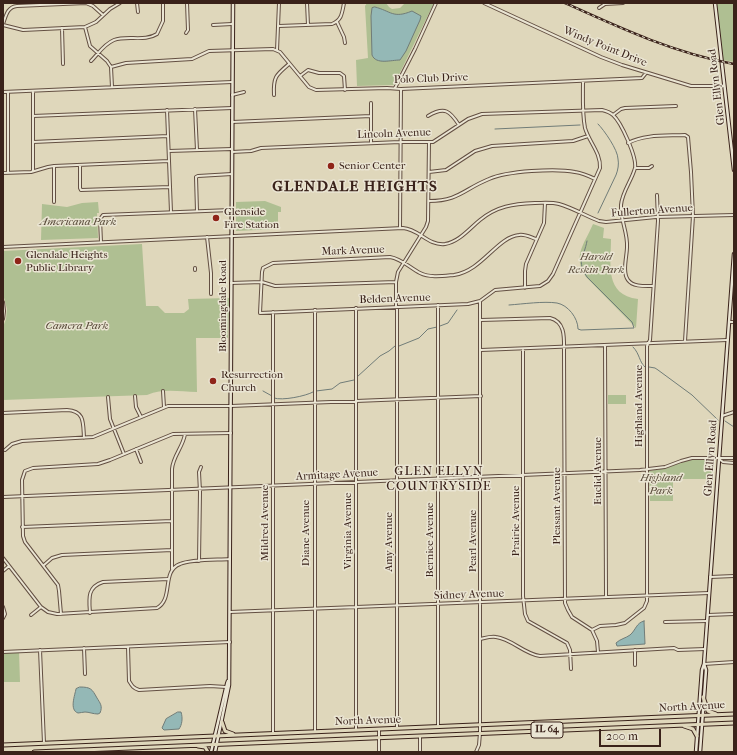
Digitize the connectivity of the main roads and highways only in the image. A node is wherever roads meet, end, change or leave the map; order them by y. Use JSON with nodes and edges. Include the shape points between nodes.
{"nodes":[{"id":1,"x":232,"y":3,"type":"edge"},
{"id":2,"x":715,"y":3,"type":"edge"},
{"id":3,"x":734,"y":170,"type":"edge"},
{"id":4,"x":734,"y":254,"type":"edge"},
{"id":5,"x":704,"y":664,"type":"junction"},
{"id":6,"x":228,"y":681,"type":"junction"},
{"id":7,"x":704,"y":697,"type":"junction"},
{"id":8,"x":733,"y":714,"type":"edge"},
{"id":9,"x":698,"y":716,"type":"junction"},
{"id":10,"x":702,"y":716,"type":"junction"},
{"id":11,"x":222,"y":722,"type":"junction"},
{"id":12,"x":734,"y":723,"type":"edge"},
{"id":13,"x":698,"y":724,"type":"junction"},
{"id":14,"x":702,"y":724,"type":"junction"},
{"id":15,"x":676,"y":725,"type":"junction"},
{"id":16,"x":236,"y":735,"type":"junction"},
{"id":17,"x":216,"y":736,"type":"junction"},
{"id":18,"x":697,"y":736,"type":"junction"},
{"id":19,"x":212,"y":744,"type":"junction"},
{"id":20,"x":217,"y":744,"type":"junction"},
{"id":21,"x":3,"y":745,"type":"edge"},
{"id":22,"x":190,"y":745,"type":"junction"},
{"id":23,"x":34,"y":752,"type":"edge"},
{"id":24,"x":45,"y":752,"type":"edge"},
{"id":25,"x":210,"y":752,"type":"edge"},
{"id":26,"x":215,"y":752,"type":"edge"},
{"id":27,"x":696,"y":752,"type":"edge"},
{"id":28,"x":700,"y":752,"type":"edge"}],
"edges":[{"from":1,"to":6,"type":"main road","name":"Bloomingdale Road"},
{"from":2,"to":3,"type":"main road","name":"Glen Ellyn Road"},
{"from":4,"to":5,"type":"main road","name":"Glen Ellyn Road"},
{"from":5,"to":7,"type":"main road","name":"Glen Ellyn Road"},
{"from":5,"to":9,"type":"main road","name":"Glen Ellyn Road"},
{"from":6,"to":11,"type":"main road","name":"Bloomingdale Road","via":[[229,690]]},
{"from":6,"to":17,"type":"main road","name":"Bloomingdale Road"},
{"from":7,"to":8,"type":"main road","via":[[708,711]]},
{"from":7,"to":10,"type":"main road","name":"Glen Ellyn Road"},
{"from":8,"to":10,"type":"main road","name":"North Avenue","number":"IL 64"},
{"from":9,"to":10,"type":"main road","name":"North Avenue","number":"IL 64"},
{"from":9,"to":13,"type":"main road","name":"Glen Ellyn Road"},
{"from":9,"to":16,"type":"main road","name":"North Avenue","number":"IL 64"},
{"from":10,"to":14,"type":"main road","name":"Glen Ellyn Road"},
{"from":11,"to":16,"type":"main road","via":[[225,731]]},
{"from":11,"to":17,"type":"main road","name":"Bloomingdale Road"},
{"from":12,"to":14,"type":"main road","name":"North Avenue","number":"IL 64"},
{"from":13,"to":14,"type":"main road","name":"North Avenue","number":"IL 64"},
{"from":13,"to":15,"type":"main road","name":"North Avenue","number":"IL 64"},
{"from":13,"to":18,"type":"main road","name":"Glen Ellyn Road"},
{"from":14,"to":28,"type":"main road","name":"Glen Ellyn Road"},
{"from":15,"to":18,"type":"main road","via":[[690,727]]},
{"from":15,"to":20,"type":"main road","name":"North Avenue","number":"IL 64"},
{"from":16,"to":17,"type":"main road","name":"North Avenue","number":"IL 64"},
{"from":17,"to":19,"type":"main road","name":"Bloomingdale Road"},
{"from":17,"to":20,"type":"main road","name":"Bloomingdale Road"},
{"from":17,"to":21,"type":"main road","name":"North Avenue","number":"IL 64"},
{"from":18,"to":27,"type":"main road","name":"Glen Ellyn Road"},
{"from":19,"to":20,"type":"main road","name":"North Avenue","number":"IL 64"},
{"from":19,"to":22,"type":"main road","name":"North Avenue","number":"IL 64"},
{"from":19,"to":25,"type":"main road","name":"Bloomingdale Road"},
{"from":20,"to":26,"type":"main road","name":"Bloomingdale Road"},
{"from":22,"to":24,"type":"main road","name":"North Avenue","number":"IL 64"},
{"from":22,"to":25,"type":"main road","via":[[205,747]]},
{"from":23,"to":24,"type":"main road","name":"North Avenue","number":"IL 64"}]}
